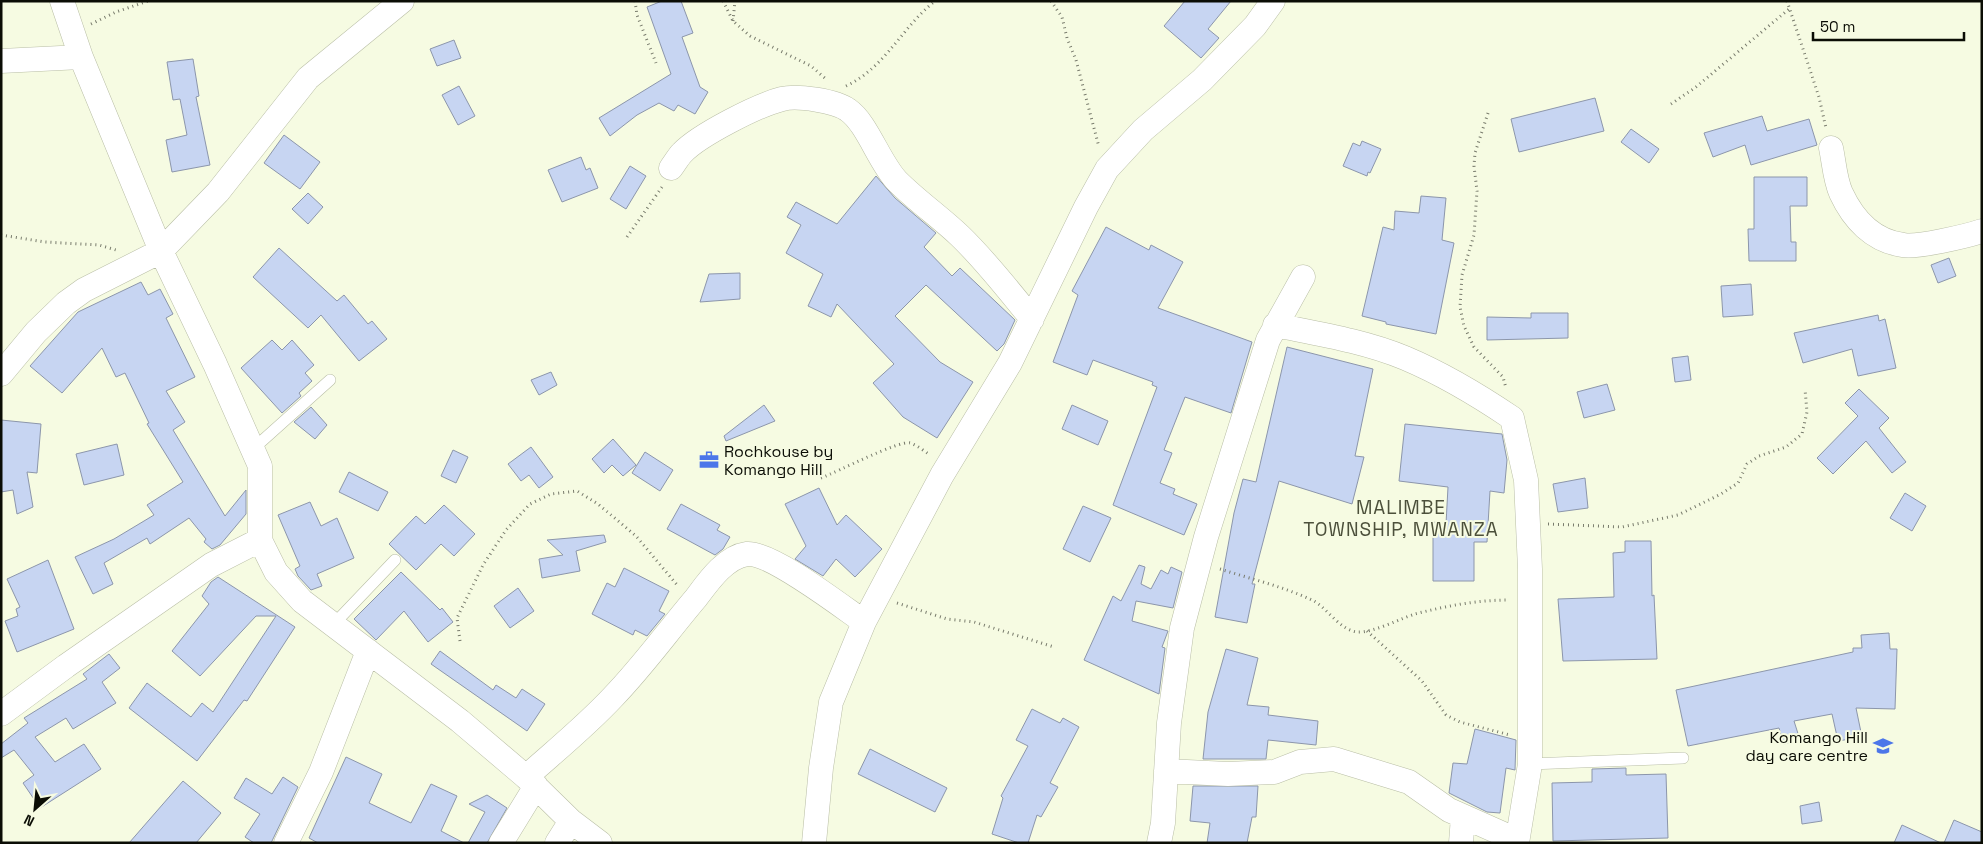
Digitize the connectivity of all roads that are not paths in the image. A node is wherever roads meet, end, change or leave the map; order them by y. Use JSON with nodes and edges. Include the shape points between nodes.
{"nodes":[{"id":1,"x":62,"y":1,"type":"edge"},
{"id":2,"x":402,"y":1,"type":"edge"},
{"id":3,"x":1273,"y":1,"type":"edge"},
{"id":4,"x":81,"y":57,"type":"junction"},
{"id":5,"x":1,"y":62,"type":"edge"},
{"id":6,"x":1831,"y":148,"type":"road end"},
{"id":7,"x":671,"y":168,"type":"road end"},
{"id":8,"x":1982,"y":231,"type":"edge"},
{"id":9,"x":154,"y":255,"type":"junction"},
{"id":10,"x":1303,"y":277,"type":"dead end"},
{"id":11,"x":1032,"y":319,"type":"junction"},
{"id":12,"x":1275,"y":325,"type":"junction"},
{"id":13,"x":1,"y":374,"type":"edge"},
{"id":14,"x":330,"y":380,"type":"dead end"},
{"id":15,"x":253,"y":450,"type":"junction"},
{"id":16,"x":260,"y":540,"type":"junction"},
{"id":17,"x":395,"y":560,"type":"dead end"},
{"id":18,"x":864,"y":622,"type":"junction"},
{"id":19,"x":333,"y":625,"type":"junction"},
{"id":20,"x":368,"y":651,"type":"junction"},
{"id":21,"x":1,"y":714,"type":"edge"},
{"id":22,"x":1683,"y":758,"type":"dead end"},
{"id":23,"x":1530,"y":764,"type":"junction"},
{"id":24,"x":1166,"y":771,"type":"junction"},
{"id":25,"x":531,"y":782,"type":"junction"},
{"id":26,"x":1463,"y":817,"type":"junction"},
{"id":27,"x":570,"y":821,"type":"junction"},
{"id":28,"x":286,"y":843,"type":"edge"},
{"id":29,"x":500,"y":843,"type":"edge"},
{"id":30,"x":557,"y":843,"type":"edge"},
{"id":31,"x":600,"y":843,"type":"edge"},
{"id":32,"x":814,"y":843,"type":"edge"},
{"id":33,"x":1159,"y":843,"type":"edge"},
{"id":34,"x":1461,"y":843,"type":"edge"}],
"edges":[{"from":1,"to":4,"type":"street"},
{"from":2,"to":9,"type":"street","via":[[308,78],[218,192]]},
{"from":3,"to":11,"type":"street","via":[[1249,33],[1202,80],[1143,130],[1107,169]]},
{"from":4,"to":5,"type":"street"},
{"from":4,"to":9,"type":"street"},
{"from":6,"to":8,"type":"street","via":[[1840,192],[1855,220],[1876,236],[1903,246]]},
{"from":7,"to":11,"type":"street","via":[[682,152],[728,123],[783,98],[807,98],[848,110],[860,123],[881,162],[898,182],[990,266]]},
{"from":9,"to":13,"type":"street","via":[[84,290],[36,332]]},
{"from":9,"to":15,"type":"street","via":[[215,364]]},
{"from":10,"to":12,"type":"street"},
{"from":11,"to":18,"type":"street","via":[[1010,363],[947,466]]},
{"from":12,"to":23,"type":"street","via":[[1344,338],[1405,358],[1473,392],[1512,418],[1526,480]]},
{"from":12,"to":24,"type":"street","via":[[1265,349],[1182,628]]},
{"from":14,"to":15,"type":"lane"},
{"from":15,"to":16,"type":"street","via":[[260,466]]},
{"from":16,"to":19,"type":"street","via":[[276,572],[302,601]]},
{"from":16,"to":21,"type":"street","via":[[211,564]]},
{"from":17,"to":19,"type":"lane"},
{"from":18,"to":25,"type":"street","via":[[761,556],[746,554],[731,560],[713,576],[612,698]]},
{"from":18,"to":32,"type":"street","via":[[830,702]]},
{"from":19,"to":20,"type":"street"},
{"from":20,"to":25,"type":"street","via":[[460,721]]},
{"from":20,"to":28,"type":"street","via":[[321,772]]},
{"from":22,"to":23,"type":"lane"},
{"from":23,"to":26,"type":"street","via":[[1517,843]]},
{"from":24,"to":26,"type":"street","via":[[1274,772],[1300,762],[1334,759],[1409,782]]},
{"from":24,"to":33,"type":"street","via":[[1164,823]]},
{"from":25,"to":27,"type":"street"},
{"from":25,"to":29,"type":"street"},
{"from":26,"to":34,"type":"street"},
{"from":27,"to":30,"type":"street"},
{"from":27,"to":31,"type":"street"}]}
